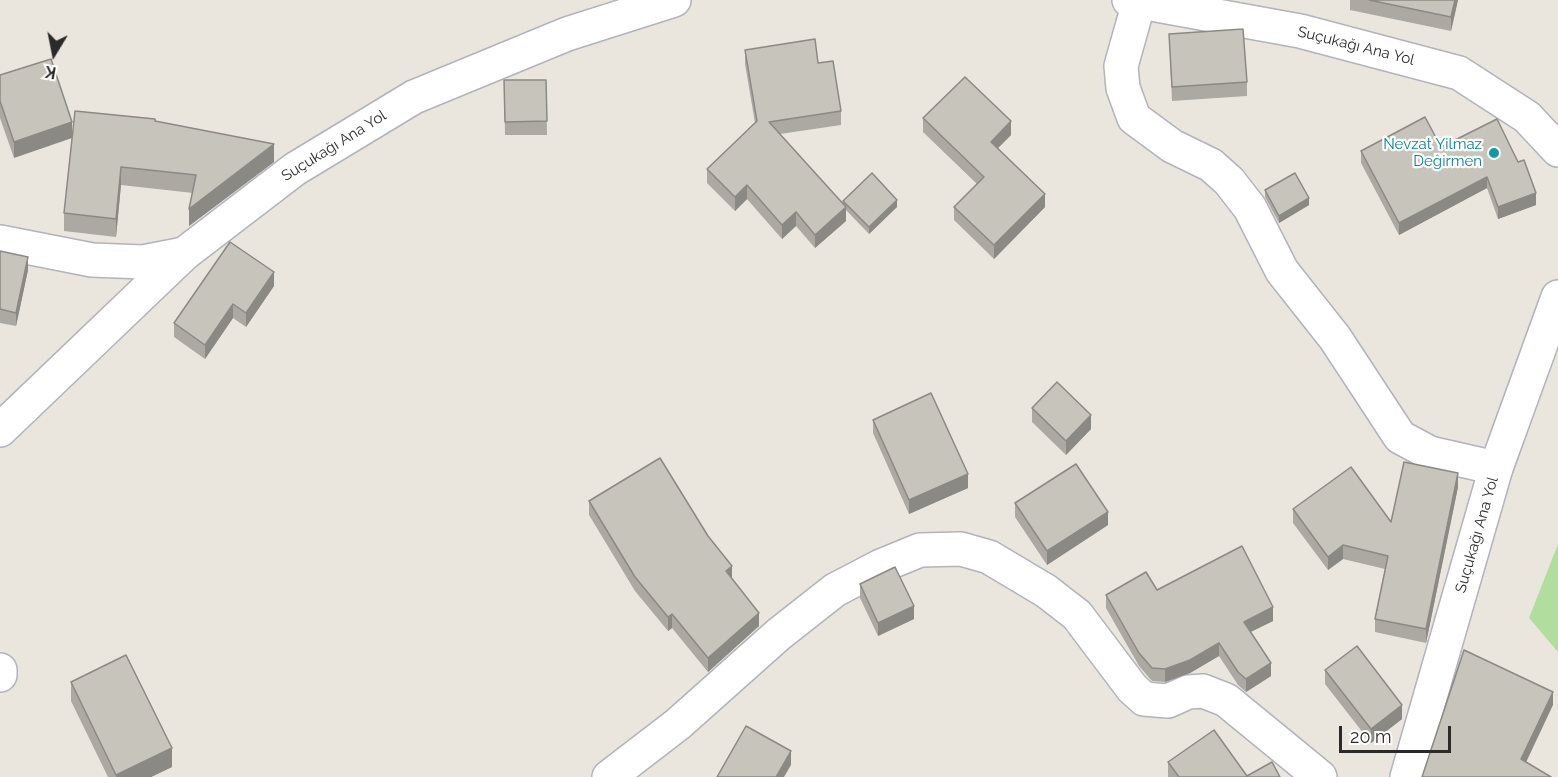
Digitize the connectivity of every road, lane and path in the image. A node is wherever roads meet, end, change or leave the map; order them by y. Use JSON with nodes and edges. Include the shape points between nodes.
{"nodes":[{"id":1,"x":674,"y":0,"type":"edge"},
{"id":2,"x":1134,"y":1,"type":"edge"},
{"id":3,"x":1558,"y":150,"type":"edge"},
{"id":4,"x":0,"y":242,"type":"edge"},
{"id":5,"x":184,"y":254,"type":"junction"},
{"id":6,"x":1558,"y":297,"type":"edge"},
{"id":7,"x":0,"y":430,"type":"edge"},
{"id":8,"x":1496,"y":468,"type":"junction"},
{"id":9,"x":609,"y":777,"type":"edge"},
{"id":10,"x":1320,"y":777,"type":"edge"},
{"id":11,"x":1407,"y":777,"type":"edge"}],
"edges":[{"from":1,"to":5,"type":"street","name":"Suçukağı Ana Yol","via":[[567,34],[414,97],[296,169]]},
{"from":2,"to":3,"type":"street","name":"Suçukağı Ana Yol","via":[[1300,31],[1459,73],[1527,117]]},
{"from":2,"to":8,"type":"street","via":[[1121,66],[1123,88],[1134,118],[1229,181],[1250,208],[1282,271],[1335,338],[1400,437],[1430,453]]},
{"from":4,"to":5,"type":"street","name":"Suçukağı Ana Yol","via":[[92,260],[142,262]]},
{"from":5,"to":7,"type":"street"},
{"from":6,"to":8,"type":"street","name":"Suçukağı Ana Yol"},
{"from":8,"to":11,"type":"street","name":"Suçukağı Ana Yol"},
{"from":9,"to":10,"type":"street","via":[[835,590],[920,550],[961,549],[989,557],[1077,615],[1144,699],[1168,701],[1203,690],[1226,700]]}]}
